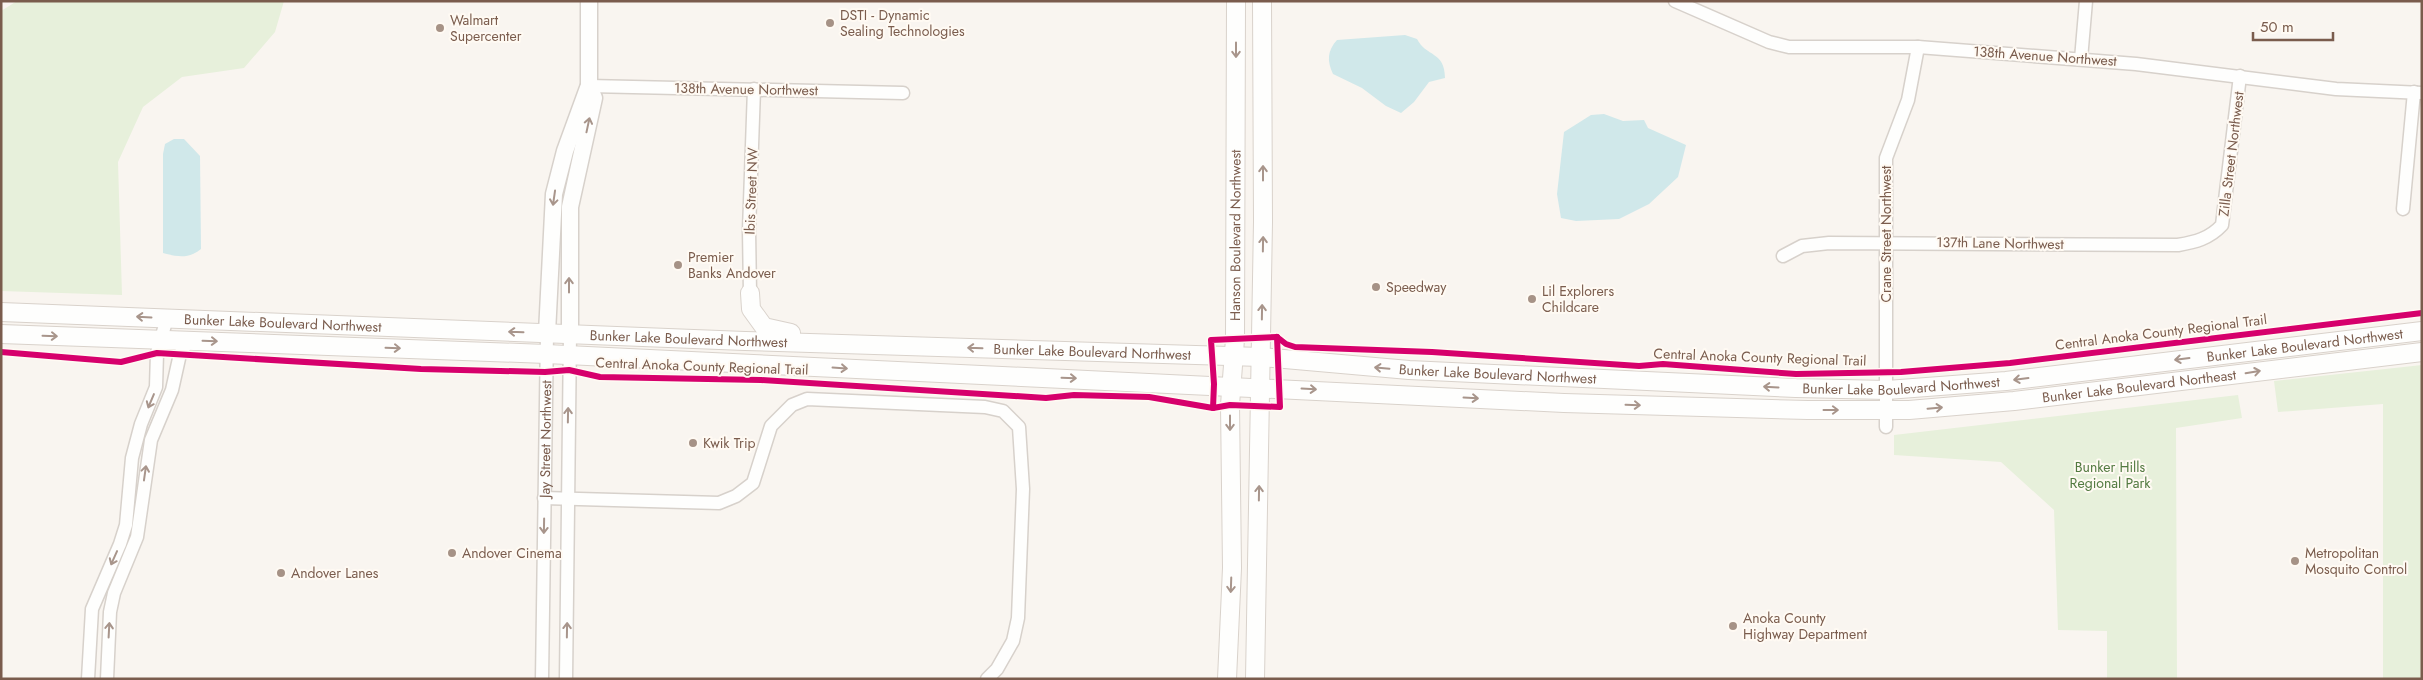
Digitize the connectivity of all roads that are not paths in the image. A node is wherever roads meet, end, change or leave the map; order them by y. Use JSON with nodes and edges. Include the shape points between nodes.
{"nodes":[{"id":1,"x":589,"y":1,"type":"edge"},
{"id":2,"x":1236,"y":1,"type":"edge"},
{"id":3,"x":1262,"y":1,"type":"edge"},
{"id":4,"x":1675,"y":1,"type":"edge"},
{"id":5,"x":2086,"y":1,"type":"edge"},
{"id":6,"x":1918,"y":47,"type":"junction"},
{"id":7,"x":2081,"y":59,"type":"junction"},
{"id":8,"x":2240,"y":76,"type":"junction"},
{"id":9,"x":589,"y":86,"type":"junction"},
{"id":10,"x":754,"y":89,"type":"junction"},
{"id":11,"x":903,"y":92,"type":"dead end"},
{"id":12,"x":2418,"y":92,"type":"edge"},
{"id":13,"x":2403,"y":209,"type":"dead end"},
{"id":14,"x":2216,"y":231,"type":"joint"},
{"id":15,"x":1885,"y":242,"type":"junction"},
{"id":16,"x":1783,"y":256,"type":"dead end"},
{"id":17,"x":750,"y":293,"type":"joint"},
{"id":18,"x":1,"y":312,"type":"edge"},
{"id":19,"x":167,"y":318,"type":"junction"},
{"id":20,"x":2422,"y":331,"type":"edge"},
{"id":21,"x":547,"y":333,"type":"junction"},
{"id":22,"x":1,"y":334,"type":"edge"},
{"id":23,"x":570,"y":334,"type":"junction"},
{"id":24,"x":162,"y":340,"type":"junction"},
{"id":25,"x":188,"y":341,"type":"junction"},
{"id":26,"x":870,"y":344,"type":"junction"},
{"id":27,"x":2419,"y":352,"type":"edge"},
{"id":28,"x":546,"y":354,"type":"junction"},
{"id":29,"x":570,"y":355,"type":"junction"},
{"id":30,"x":1234,"y":357,"type":"junction"},
{"id":31,"x":1261,"y":357,"type":"junction"},
{"id":32,"x":1230,"y":385,"type":"junction"},
{"id":33,"x":1260,"y":386,"type":"junction"},
{"id":34,"x":1887,"y":390,"type":"junction"},
{"id":35,"x":1856,"y":410,"type":"joint"},
{"id":36,"x":1886,"y":418,"type":"junction"},
{"id":37,"x":544,"y":498,"type":"junction"},
{"id":38,"x":569,"y":498,"type":"junction"},
{"id":39,"x":88,"y":679,"type":"edge"},
{"id":40,"x":107,"y":679,"type":"edge"},
{"id":41,"x":542,"y":679,"type":"edge"},
{"id":42,"x":566,"y":679,"type":"edge"},
{"id":43,"x":987,"y":679,"type":"edge"},
{"id":44,"x":1227,"y":679,"type":"edge"},
{"id":45,"x":1255,"y":679,"type":"edge"}],
"edges":[{"from":1,"to":9,"type":"street","name":"Jay Street Northwest"},
{"from":2,"to":30,"type":"main road","name":"Hanson Boulevard Northwest","one_way":true},
{"from":31,"to":3,"type":"main road","name":"Hanson Boulevard Northwest","one_way":true},
{"from":4,"to":6,"type":"street","name":"138th Avenue Northwest","via":[[1769,42],[1789,47]]},
{"from":5,"to":7,"type":"street"},
{"from":6,"to":7,"type":"street","name":"138th Avenue Northwest"},
{"from":6,"to":15,"type":"street","name":"Crane Street Northwest","via":[[1908,100],[1886,158]]},
{"from":7,"to":8,"type":"street","name":"138th Avenue Northwest"},
{"from":8,"to":12,"type":"street","name":"138th Avenue Northwest","via":[[2336,89]]},
{"from":8,"to":14,"type":"street","name":"Zilla Street Northwest","via":[[2222,225]]},
{"from":9,"to":10,"type":"street","name":"138th Avenue Northwest"},
{"from":9,"to":21,"type":"street","name":"Jay Street Northwest","one_way":true,"via":[[565,151],[554,194]]},
{"from":23,"to":9,"type":"street","name":"Jay Street Northwest","one_way":true,"via":[[570,207],[594,98]]},
{"from":10,"to":11,"type":"street","name":"138th Avenue Northwest"},
{"from":10,"to":17,"type":"street","name":"Ibis Street NW"},
{"from":12,"to":13,"type":"street"},
{"from":14,"to":15,"type":"street","name":"137th Lane Northwest","via":[[2199,241],[2178,246]]},
{"from":15,"to":16,"type":"street","name":"137th Lane Northwest","via":[[1802,246]]},
{"from":15,"to":34,"type":"street","name":"Crane Street Northwest"},
{"from":17,"to":26,"type":"main road","via":[[751,309],[756,318],[771,330],[842,336]]},
{"from":19,"to":18,"type":"main road","name":"Bunker Lake Boulevard Northwest","one_way":true},
{"from":21,"to":19,"type":"main road","name":"Bunker Lake Boulevard Northwest","one_way":true},
{"from":19,"to":24,"type":"street"},
{"from":20,"to":34,"type":"main road","name":"Bunker Lake Boulevard Northwest","one_way":true,"via":[[2006,381]]},
{"from":21,"to":23,"type":"main road","name":"Bunker Lake Boulevard Northwest"},
{"from":21,"to":28,"type":"street","name":"Jay Street Northwest"},
{"from":22,"to":24,"type":"main road","name":"Bunker Lake Boulevard Northwest","one_way":true},
{"from":23,"to":26,"type":"main road","name":"Bunker Lake Boulevard Northwest"},
{"from":23,"to":29,"type":"street","name":"Jay Street Northwest"},
{"from":24,"to":25,"type":"main road","name":"Bunker Lake Boulevard Northwest"},
{"from":24,"to":39,"type":"street","one_way":true,"via":[[157,353],[156,387],[132,458],[126,525],[92,609]]},
{"from":25,"to":28,"type":"main road","name":"Bunker Lake Boulevard Northwest","one_way":true},
{"from":40,"to":25,"type":"street","one_way":true,"via":[[114,593],[137,537],[151,440],[172,390],[180,354]]},
{"from":30,"to":26,"type":"main road","name":"Bunker Lake Boulevard Northwest","one_way":true},
{"from":36,"to":27,"type":"main road","name":"Bunker Lake Boulevard Northeast","one_way":true,"via":[[1909,410],[2057,397]]},
{"from":28,"to":29,"type":"main road","name":"Bunker Lake Boulevard Northwest"},
{"from":28,"to":37,"type":"street","name":"Jay Street Northwest"},
{"from":29,"to":32,"type":"main road","name":"Bunker Lake Boulevard Northwest","one_way":true},
{"from":38,"to":29,"type":"street","name":"Jay Street Northwest","one_way":true},
{"from":30,"to":31,"type":"main road","name":"Bunker Lake Boulevard Northwest"},
{"from":30,"to":32,"type":"main road","name":"Hanson Boulevard Northwest"},
{"from":31,"to":33,"type":"main road","name":"Hanson Boulevard Northwest"},
{"from":34,"to":31,"type":"main road","name":"Bunker Lake Boulevard Northwest","one_way":true,"via":[[1410,370]]},
{"from":32,"to":33,"type":"main road","name":"Bunker Lake Boulevard Northwest"},
{"from":32,"to":44,"type":"main road","name":"Hanson Boulevard Northwest","one_way":true,"via":[[1232,568]]},
{"from":33,"to":35,"type":"main road","name":"Bunker Lake Boulevard Northwest","one_way":true,"via":[[1564,403]]},
{"from":45,"to":33,"type":"main road","name":"Hanson Boulevard Northwest","one_way":true},
{"from":34,"to":36,"type":"street","name":"Crane Street Northwest"},
{"from":35,"to":36,"type":"main road","name":"Bunker Lake Boulevard Northeast"},
{"from":37,"to":38,"type":"street"},
{"from":37,"to":41,"type":"street","name":"Jay Street Northwest","one_way":true},
{"from":42,"to":38,"type":"street","name":"Jay Street Northwest","one_way":true},
{"from":38,"to":43,"type":"street","via":[[719,503],[736,496],[753,483],[772,426],[792,405],[807,399],[984,407],[1004,411],[1019,427],[1023,489],[1018,618],[1013,641],[997,669]]}]}
